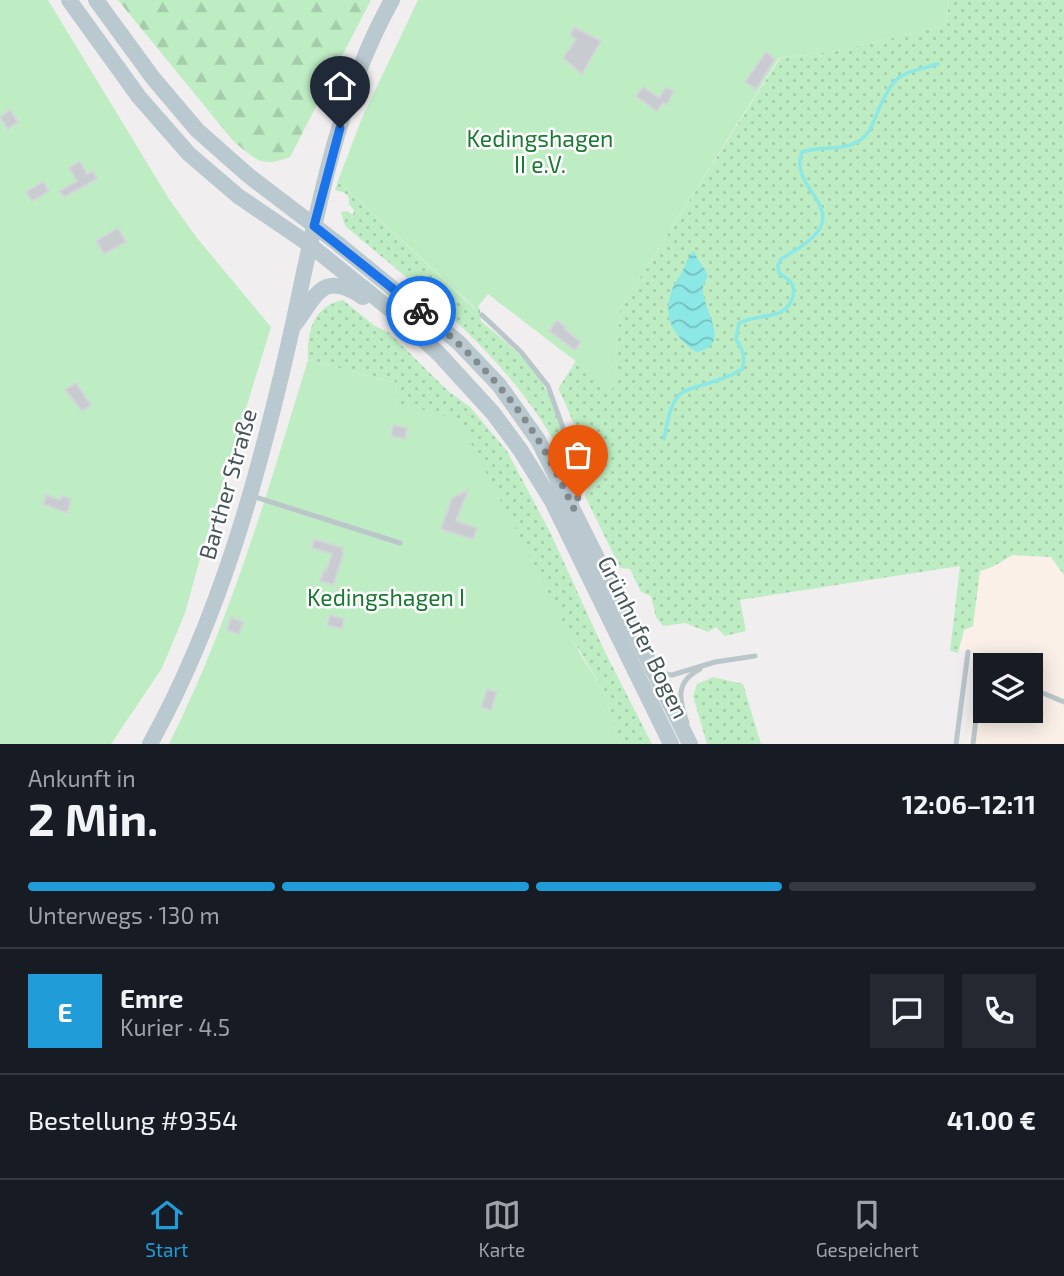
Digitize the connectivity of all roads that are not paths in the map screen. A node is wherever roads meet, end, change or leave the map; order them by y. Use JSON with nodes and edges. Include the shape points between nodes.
{"nodes":[{"id":1,"x":69,"y":0,"type":"edge"},
{"id":2,"x":96,"y":0,"type":"edge"},
{"id":3,"x":393,"y":0,"type":"edge"},
{"id":4,"x":314,"y":226,"type":"junction"},
{"id":5,"x":310,"y":245,"type":"junction"},
{"id":6,"x":387,"y":307,"type":"junction"},
{"id":7,"x":481,"y":315,"type":"dead end"},
{"id":8,"x":292,"y":329,"type":"junction"},
{"id":9,"x":249,"y":495,"type":"junction"},
{"id":10,"x":574,"y":509,"type":"junction"},
{"id":11,"x":400,"y":543,"type":"dead end"},
{"id":12,"x":968,"y":652,"type":"dead end"},
{"id":13,"x":755,"y":656,"type":"dead end"},
{"id":14,"x":715,"y":662,"type":"junction"},
{"id":15,"x":652,"y":667,"type":"junction"},
{"id":16,"x":1043,"y":693,"type":"edge"},
{"id":17,"x":1064,"y":702,"type":"edge"},
{"id":18,"x":975,"y":723,"type":"edge"},
{"id":19,"x":149,"y":744,"type":"edge"},
{"id":20,"x":671,"y":744,"type":"edge"},
{"id":21,"x":690,"y":744,"type":"edge"},
{"id":22,"x":956,"y":744,"type":"edge"},
{"id":23,"x":972,"y":744,"type":"edge"}],
"edges":[{"from":1,"to":5,"type":"main road","name":"Grünhufer Bogen","via":[[186,157]]},
{"from":2,"to":4,"type":"main road","name":"Grünhufer Bogen","via":[[197,131]]},
{"from":3,"to":4,"type":"main road","name":"Barther Straße","via":[[353,88]]},
{"from":4,"to":5,"type":"main road","name":"Barther Straße"},
{"from":4,"to":10,"type":"main road","name":"Grünhufer Bogen","via":[[481,365],[520,412]]},
{"from":5,"to":6,"type":"main road","name":"Grünhufer Bogen"},
{"from":5,"to":8,"type":"main road","name":"Barther Straße"},
{"from":6,"to":8,"type":"main road","via":[[333,285],[318,292]]},
{"from":6,"to":20,"type":"main road","name":"Grünhufer Bogen","via":[[468,385],[521,451],[552,501]]},
{"from":7,"to":10,"type":"lane","via":[[521,352],[548,386],[580,478]]},
{"from":8,"to":9,"type":"main road","name":"Barther Straße"},
{"from":9,"to":11,"type":"lane"},
{"from":9,"to":19,"type":"main road","name":"Barther Straße","via":[[205,628]]},
{"from":10,"to":15,"type":"main road","name":"Grünhufer Bogen"},
{"from":12,"to":22,"type":"lane"},
{"from":13,"to":14,"type":"lane"},
{"from":14,"to":15,"type":"lane","via":[[667,676]]},
{"from":14,"to":21,"type":"lane","via":[[682,684]]},
{"from":15,"to":21,"type":"main road","name":"Grünhufer Bogen"},
{"from":16,"to":17,"type":"lane"},
{"from":18,"to":23,"type":"lane"}]}
